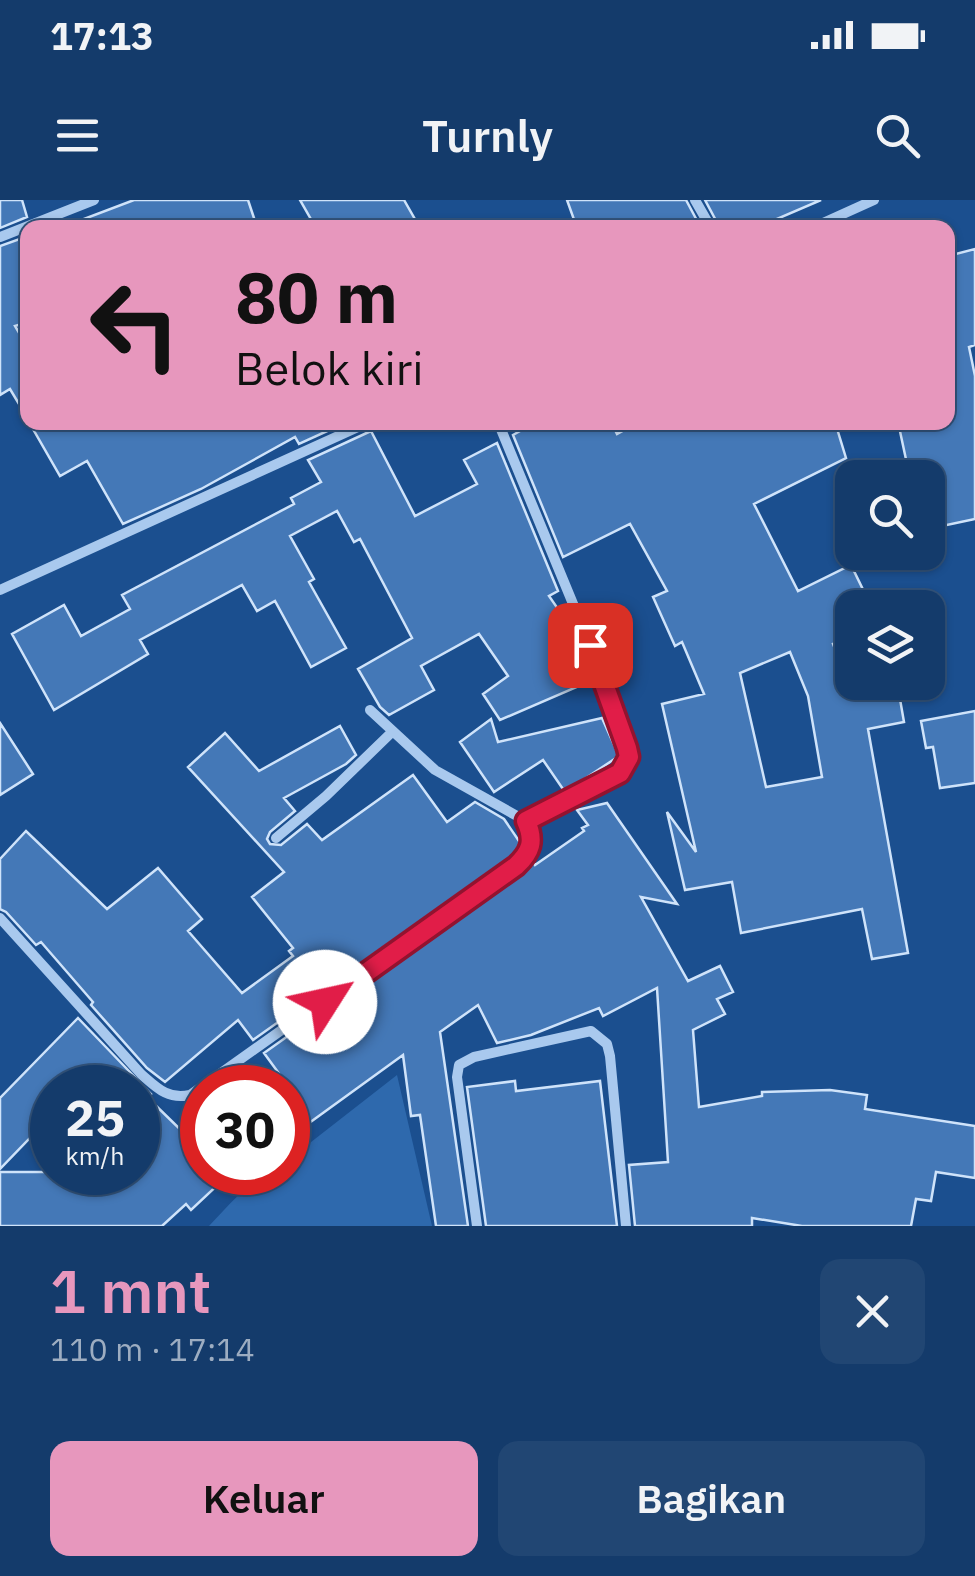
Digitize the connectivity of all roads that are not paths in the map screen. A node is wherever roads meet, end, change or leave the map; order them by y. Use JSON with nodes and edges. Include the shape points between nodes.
{"nodes":[{"id":1,"x":94,"y":200,"type":"edge"},
{"id":2,"x":874,"y":200,"type":"edge"},
{"id":3,"x":43,"y":220,"type":"edge"},
{"id":4,"x":830,"y":220,"type":"edge"},
{"id":5,"x":352,"y":430,"type":"edge"},
{"id":6,"x":501,"y":430,"type":"edge"},
{"id":7,"x":0,"y":590,"type":"edge"},
{"id":8,"x":370,"y":710,"type":"dead end"},
{"id":9,"x":392,"y":732,"type":"junction"},
{"id":10,"x":526,"y":821,"type":"junction"},
{"id":11,"x":276,"y":838,"type":"dead end"},
{"id":12,"x":0,"y":918,"type":"edge"},
{"id":13,"x":477,"y":1226,"type":"edge"},
{"id":14,"x":626,"y":1226,"type":"edge"}],
"edges":[{"from":1,"to":3,"type":"street"},
{"from":2,"to":4,"type":"street"},
{"from":5,"to":7,"type":"street"},
{"from":6,"to":10,"type":"street","via":[[629,757],[610,780]]},
{"from":8,"to":9,"type":"street"},
{"from":9,"to":10,"type":"street","via":[[435,770]]},
{"from":9,"to":11,"type":"street"},
{"from":10,"to":12,"type":"street","via":[[531,845],[516,866],[230,1070],[176,1098],[141,1074]]},
{"from":13,"to":14,"type":"street","via":[[459,1065],[591,1032],[607,1044],[610,1056]]}]}
